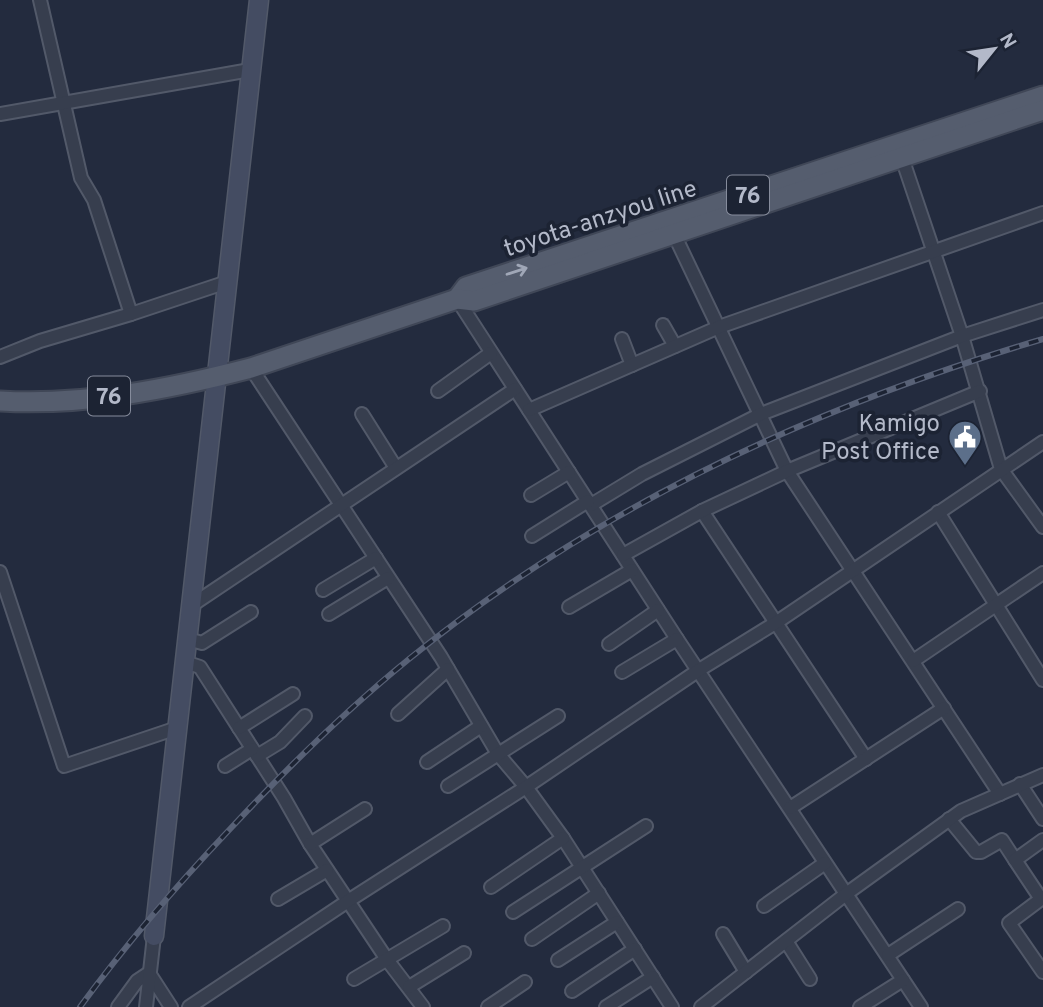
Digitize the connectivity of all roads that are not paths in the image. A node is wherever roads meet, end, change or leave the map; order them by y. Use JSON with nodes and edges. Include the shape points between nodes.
{"nodes":[{"id":1,"x":40,"y":0,"type":"edge"},
{"id":2,"x":259,"y":0,"type":"edge"},
{"id":3,"x":250,"y":70,"type":"junction"},
{"id":4,"x":1043,"y":96,"type":"edge"},
{"id":5,"x":64,"y":101,"type":"junction"},
{"id":6,"x":1043,"y":110,"type":"edge"},
{"id":7,"x":0,"y":114,"type":"edge"},
{"id":8,"x":900,"y":152,"type":"junction"},
{"id":9,"x":1043,"y":213,"type":"edge"},
{"id":10,"x":671,"y":228,"type":"junction"},
{"id":11,"x":934,"y":251,"type":"junction"},
{"id":12,"x":227,"y":282,"type":"junction"},
{"id":13,"x":457,"y":299,"type":"junction"},
{"id":14,"x":1043,"y":310,"type":"edge"},
{"id":15,"x":131,"y":314,"type":"junction"},
{"id":16,"x":663,"y":325,"type":"dead end"},
{"id":17,"x":719,"y":327,"type":"junction"},
{"id":18,"x":962,"y":336,"type":"junction"},
{"id":19,"x":622,"y":339,"type":"dead end"},
{"id":20,"x":675,"y":346,"type":"junction"},
{"id":21,"x":491,"y":354,"type":"junction"},
{"id":22,"x":0,"y":357,"type":"edge"},
{"id":23,"x":632,"y":365,"type":"junction"},
{"id":24,"x":251,"y":368,"type":"junction"},
{"id":25,"x":216,"y":377,"type":"junction"},
{"id":26,"x":515,"y":389,"type":"junction"},
{"id":27,"x":438,"y":391,"type":"dead end"},
{"id":28,"x":980,"y":391,"type":"junction"},
{"id":29,"x":0,"y":401,"type":"edge"},
{"id":30,"x":528,"y":410,"type":"junction"},
{"id":31,"x":362,"y":414,"type":"dead end"},
{"id":32,"x":761,"y":414,"type":"junction"},
{"id":33,"x":1043,"y":442,"type":"edge"},
{"id":34,"x":396,"y":468,"type":"junction"},
{"id":35,"x":1001,"y":469,"type":"junction"},
{"id":36,"x":787,"y":471,"type":"junction"},
{"id":37,"x":569,"y":472,"type":"junction"},
{"id":38,"x":531,"y":495,"type":"dead end"},
{"id":39,"x":589,"y":503,"type":"junction"},
{"id":40,"x":341,"y":505,"type":"junction"},
{"id":41,"x":702,"y":511,"type":"junction"},
{"id":42,"x":939,"y":512,"type":"junction"},
{"id":43,"x":1043,"y":527,"type":"edge"},
{"id":44,"x":532,"y":536,"type":"dead end"},
{"id":45,"x":623,"y":555,"type":"junction"},
{"id":46,"x":376,"y":558,"type":"junction"},
{"id":47,"x":632,"y":570,"type":"junction"},
{"id":48,"x":852,"y":571,"type":"junction"},
{"id":49,"x":0,"y":572,"type":"edge"},
{"id":50,"x":1043,"y":573,"type":"edge"},
{"id":51,"x":388,"y":578,"type":"junction"},
{"id":52,"x":323,"y":590,"type":"dead end"},
{"id":53,"x":996,"y":604,"type":"junction"},
{"id":54,"x":192,"y":605,"type":"junction"},
{"id":55,"x":569,"y":607,"type":"dead end"},
{"id":56,"x":658,"y":610,"type":"junction"},
{"id":57,"x":251,"y":612,"type":"dead end"},
{"id":58,"x":329,"y":614,"type":"dead end"},
{"id":59,"x":776,"y":622,"type":"junction"},
{"id":60,"x":188,"y":639,"type":"junction"},
{"id":61,"x":677,"y":639,"type":"junction"},
{"id":62,"x":608,"y":644,"type":"dead end"},
{"id":63,"x":913,"y":661,"type":"junction"},
{"id":64,"x":185,"y":662,"type":"junction"},
{"id":65,"x":448,"y":669,"type":"junction"},
{"id":66,"x":699,"y":670,"type":"junction"},
{"id":67,"x":622,"y":672,"type":"dead end"},
{"id":68,"x":1043,"y":680,"type":"edge"},
{"id":69,"x":293,"y":694,"type":"dead end"},
{"id":70,"x":944,"y":708,"type":"junction"},
{"id":71,"x":398,"y":714,"type":"dead end"},
{"id":72,"x":305,"y":716,"type":"dead end"},
{"id":73,"x":558,"y":716,"type":"dead end"},
{"id":74,"x":481,"y":726,"type":"junction"},
{"id":75,"x":177,"y":728,"type":"junction"},
{"id":76,"x":239,"y":729,"type":"junction"},
{"id":77,"x":254,"y":752,"type":"junction"},
{"id":78,"x":498,"y":754,"type":"junction"},
{"id":79,"x":866,"y":759,"type":"junction"},
{"id":80,"x":427,"y":762,"type":"dead end"},
{"id":81,"x":225,"y":766,"type":"dead end"},
{"id":82,"x":1043,"y":775,"type":"edge"},
{"id":83,"x":1020,"y":784,"type":"junction"},
{"id":84,"x":448,"y":786,"type":"dead end"},
{"id":85,"x":526,"y":787,"type":"junction"},
{"id":86,"x":1000,"y":794,"type":"junction"},
{"id":87,"x":790,"y":808,"type":"junction"},
{"id":88,"x":365,"y":810,"type":"dead end"},
{"id":89,"x":949,"y":819,"type":"junction"},
{"id":90,"x":1043,"y":819,"type":"edge"},
{"id":91,"x":646,"y":826,"type":"dead end"},
{"id":92,"x":563,"y":838,"type":"junction"},
{"id":93,"x":1043,"y":840,"type":"edge"},
{"id":94,"x":310,"y":844,"type":"junction"},
{"id":95,"x":1015,"y":859,"type":"junction"},
{"id":96,"x":825,"y":863,"type":"junction"},
{"id":97,"x":582,"y":867,"type":"junction"},
{"id":98,"x":327,"y":870,"type":"junction"},
{"id":99,"x":491,"y":887,"type":"dead end"},
{"id":100,"x":598,"y":893,"type":"junction"},
{"id":101,"x":846,"y":894,"type":"junction"},
{"id":102,"x":278,"y":899,"type":"dead end"},
{"id":103,"x":348,"y":901,"type":"junction"},
{"id":104,"x":764,"y":906,"type":"dead end"},
{"id":105,"x":958,"y":909,"type":"dead end"},
{"id":106,"x":513,"y":912,"type":"dead end"},
{"id":107,"x":617,"y":922,"type":"junction"},
{"id":108,"x":443,"y":926,"type":"dead end"},
{"id":109,"x":723,"y":934,"type":"dead end"},
{"id":110,"x":154,"y":936,"type":"joint"},
{"id":111,"x":532,"y":939,"type":"dead end"},
{"id":112,"x":786,"y":941,"type":"junction"},
{"id":113,"x":635,"y":949,"type":"junction"},
{"id":114,"x":464,"y":953,"type":"dead end"},
{"id":115,"x":888,"y":956,"type":"junction"},
{"id":116,"x":558,"y":960,"type":"dead end"},
{"id":117,"x":388,"y":961,"type":"junction"},
{"id":118,"x":1042,"y":968,"type":"edge"},
{"id":119,"x":746,"y":972,"type":"junction"},
{"id":120,"x":149,"y":973,"type":"junction"},
{"id":121,"x":653,"y":977,"type":"junction"},
{"id":122,"x":354,"y":979,"type":"dead end"},
{"id":123,"x":810,"y":979,"type":"dead end"},
{"id":124,"x":903,"y":980,"type":"junction"},
{"id":125,"x":525,"y":982,"type":"dead end"},
{"id":126,"x":410,"y":987,"type":"junction"},
{"id":127,"x":572,"y":991,"type":"dead end"},
{"id":128,"x":117,"y":1007,"type":"edge"},
{"id":129,"x":146,"y":1007,"type":"edge"},
{"id":130,"x":171,"y":1007,"type":"edge"},
{"id":131,"x":189,"y":1007,"type":"edge"},
{"id":132,"x":423,"y":1007,"type":"edge"},
{"id":133,"x":488,"y":1007,"type":"edge"},
{"id":134,"x":606,"y":1007,"type":"edge"},
{"id":135,"x":671,"y":1007,"type":"edge"},
{"id":136,"x":701,"y":1007,"type":"edge"},
{"id":137,"x":860,"y":1007,"type":"edge"},
{"id":138,"x":921,"y":1007,"type":"edge"}],
"edges":[{"from":1,"to":5,"type":"street"},
{"from":2,"to":3,"type":"street"},
{"from":3,"to":5,"type":"street"},
{"from":3,"to":12,"type":"street"},
{"from":4,"to":8,"type":"main road","name":"toyota-anzyou line","number":"76"},
{"from":5,"to":7,"type":"street"},
{"from":5,"to":15,"type":"street","via":[[81,178],[93,200]]},
{"from":6,"to":8,"type":"main road","name":"toyota-anzyou line","number":"76"},
{"from":8,"to":10,"type":"main road","name":"toyota-anzyou line","number":"76"},
{"from":8,"to":11,"type":"street"},
{"from":9,"to":11,"type":"street"},
{"from":10,"to":13,"type":"main road","name":"toyota-anzyou line","number":"76","via":[[466,287]]},
{"from":10,"to":17,"type":"street"},
{"from":11,"to":17,"type":"street"},
{"from":11,"to":18,"type":"street"},
{"from":12,"to":15,"type":"street"},
{"from":12,"to":25,"type":"street"},
{"from":13,"to":21,"type":"street"},
{"from":13,"to":24,"type":"main road","name":"toyota-anzyou line","number":"76"},
{"from":14,"to":18,"type":"street"},
{"from":15,"to":22,"type":"street"},
{"from":16,"to":20,"type":"street"},
{"from":17,"to":20,"type":"street"},
{"from":17,"to":32,"type":"street"},
{"from":18,"to":28,"type":"street"},
{"from":18,"to":32,"type":"street"},
{"from":19,"to":23,"type":"street"},
{"from":20,"to":23,"type":"street"},
{"from":21,"to":26,"type":"street"},
{"from":21,"to":27,"type":"street"},
{"from":23,"to":30,"type":"street"},
{"from":24,"to":25,"type":"main road","name":"toyota-anzyou line","number":"76"},
{"from":24,"to":40,"type":"street"},
{"from":25,"to":29,"type":"main road","name":"toyota-anzyou line","number":"76","via":[[100,397]]},
{"from":25,"to":54,"type":"street"},
{"from":26,"to":30,"type":"street"},
{"from":26,"to":34,"type":"street"},
{"from":28,"to":35,"type":"street"},
{"from":28,"to":36,"type":"street"},
{"from":30,"to":37,"type":"street"},
{"from":31,"to":34,"type":"street"},
{"from":32,"to":36,"type":"street"},
{"from":32,"to":39,"type":"street"},
{"from":33,"to":35,"type":"street"},
{"from":34,"to":40,"type":"street"},
{"from":35,"to":42,"type":"street"},
{"from":35,"to":43,"type":"street"},
{"from":36,"to":41,"type":"street"},
{"from":36,"to":48,"type":"street"},
{"from":37,"to":38,"type":"street"},
{"from":37,"to":39,"type":"street"},
{"from":39,"to":44,"type":"street"},
{"from":39,"to":45,"type":"street"},
{"from":40,"to":46,"type":"street"},
{"from":40,"to":54,"type":"street"},
{"from":41,"to":45,"type":"street"},
{"from":41,"to":59,"type":"street"},
{"from":42,"to":48,"type":"street"},
{"from":42,"to":53,"type":"street"},
{"from":45,"to":47,"type":"street"},
{"from":46,"to":51,"type":"street"},
{"from":46,"to":52,"type":"street"},
{"from":47,"to":55,"type":"street"},
{"from":47,"to":56,"type":"street"},
{"from":48,"to":59,"type":"street"},
{"from":48,"to":63,"type":"street"},
{"from":49,"to":75,"type":"street","via":[[64,766]]},
{"from":50,"to":53,"type":"street"},
{"from":51,"to":58,"type":"street"},
{"from":51,"to":65,"type":"street"},
{"from":53,"to":63,"type":"street"},
{"from":53,"to":68,"type":"street"},
{"from":54,"to":60,"type":"street"},
{"from":56,"to":61,"type":"street"},
{"from":56,"to":62,"type":"street"},
{"from":57,"to":60,"type":"street","via":[[202,643]]},
{"from":59,"to":66,"type":"street"},
{"from":59,"to":79,"type":"street"},
{"from":60,"to":64,"type":"street"},
{"from":61,"to":66,"type":"street"},
{"from":61,"to":67,"type":"street"},
{"from":63,"to":70,"type":"street"},
{"from":64,"to":75,"type":"street"},
{"from":64,"to":76,"type":"street","via":[[200,667]]},
{"from":65,"to":71,"type":"street"},
{"from":65,"to":74,"type":"street"},
{"from":66,"to":85,"type":"street"},
{"from":66,"to":87,"type":"street"},
{"from":69,"to":76,"type":"street"},
{"from":70,"to":79,"type":"street"},
{"from":70,"to":86,"type":"street"},
{"from":72,"to":77,"type":"street","via":[[280,742]]},
{"from":73,"to":78,"type":"street"},
{"from":74,"to":78,"type":"street"},
{"from":74,"to":80,"type":"street"},
{"from":75,"to":110,"type":"street"},
{"from":76,"to":77,"type":"street"},
{"from":77,"to":81,"type":"street"},
{"from":77,"to":94,"type":"street"},
{"from":78,"to":84,"type":"street"},
{"from":78,"to":85,"type":"street"},
{"from":79,"to":87,"type":"street"},
{"from":82,"to":83,"type":"street"},
{"from":83,"to":86,"type":"street"},
{"from":83,"to":90,"type":"street"},
{"from":85,"to":92,"type":"street"},
{"from":85,"to":103,"type":"street"},
{"from":86,"to":89,"type":"street"},
{"from":87,"to":96,"type":"street"},
{"from":88,"to":94,"type":"street"},
{"from":89,"to":95,"type":"street","via":[[976,852],[1002,840]]},
{"from":89,"to":101,"type":"street"},
{"from":91,"to":97,"type":"street"},
{"from":92,"to":97,"type":"street"},
{"from":92,"to":99,"type":"street"},
{"from":93,"to":95,"type":"street"},
{"from":94,"to":98,"type":"street"},
{"from":95,"to":118,"type":"street","via":[[1041,899],[1009,923]]},
{"from":96,"to":101,"type":"street"},
{"from":96,"to":104,"type":"street"},
{"from":97,"to":100,"type":"street"},
{"from":97,"to":106,"type":"street"},
{"from":98,"to":102,"type":"street"},
{"from":98,"to":103,"type":"street"},
{"from":100,"to":107,"type":"street"},
{"from":100,"to":111,"type":"street"},
{"from":101,"to":112,"type":"street"},
{"from":101,"to":115,"type":"street"},
{"from":103,"to":117,"type":"street"},
{"from":103,"to":131,"type":"street","via":[[302,926]]},
{"from":105,"to":115,"type":"street"},
{"from":107,"to":113,"type":"street"},
{"from":107,"to":116,"type":"street"},
{"from":108,"to":117,"type":"street"},
{"from":109,"to":119,"type":"street"},
{"from":110,"to":120,"type":"street"},
{"from":112,"to":119,"type":"street"},
{"from":112,"to":123,"type":"street"},
{"from":113,"to":121,"type":"street"},
{"from":113,"to":127,"type":"street"},
{"from":114,"to":126,"type":"street"},
{"from":115,"to":124,"type":"street"},
{"from":117,"to":122,"type":"street"},
{"from":117,"to":126,"type":"street"},
{"from":119,"to":136,"type":"street"},
{"from":120,"to":128,"type":"street"},
{"from":120,"to":129,"type":"street"},
{"from":120,"to":130,"type":"street"},
{"from":121,"to":134,"type":"street"},
{"from":121,"to":135,"type":"street"},
{"from":124,"to":137,"type":"street"},
{"from":124,"to":138,"type":"street"},
{"from":125,"to":133,"type":"street"},
{"from":126,"to":132,"type":"street"}]}
